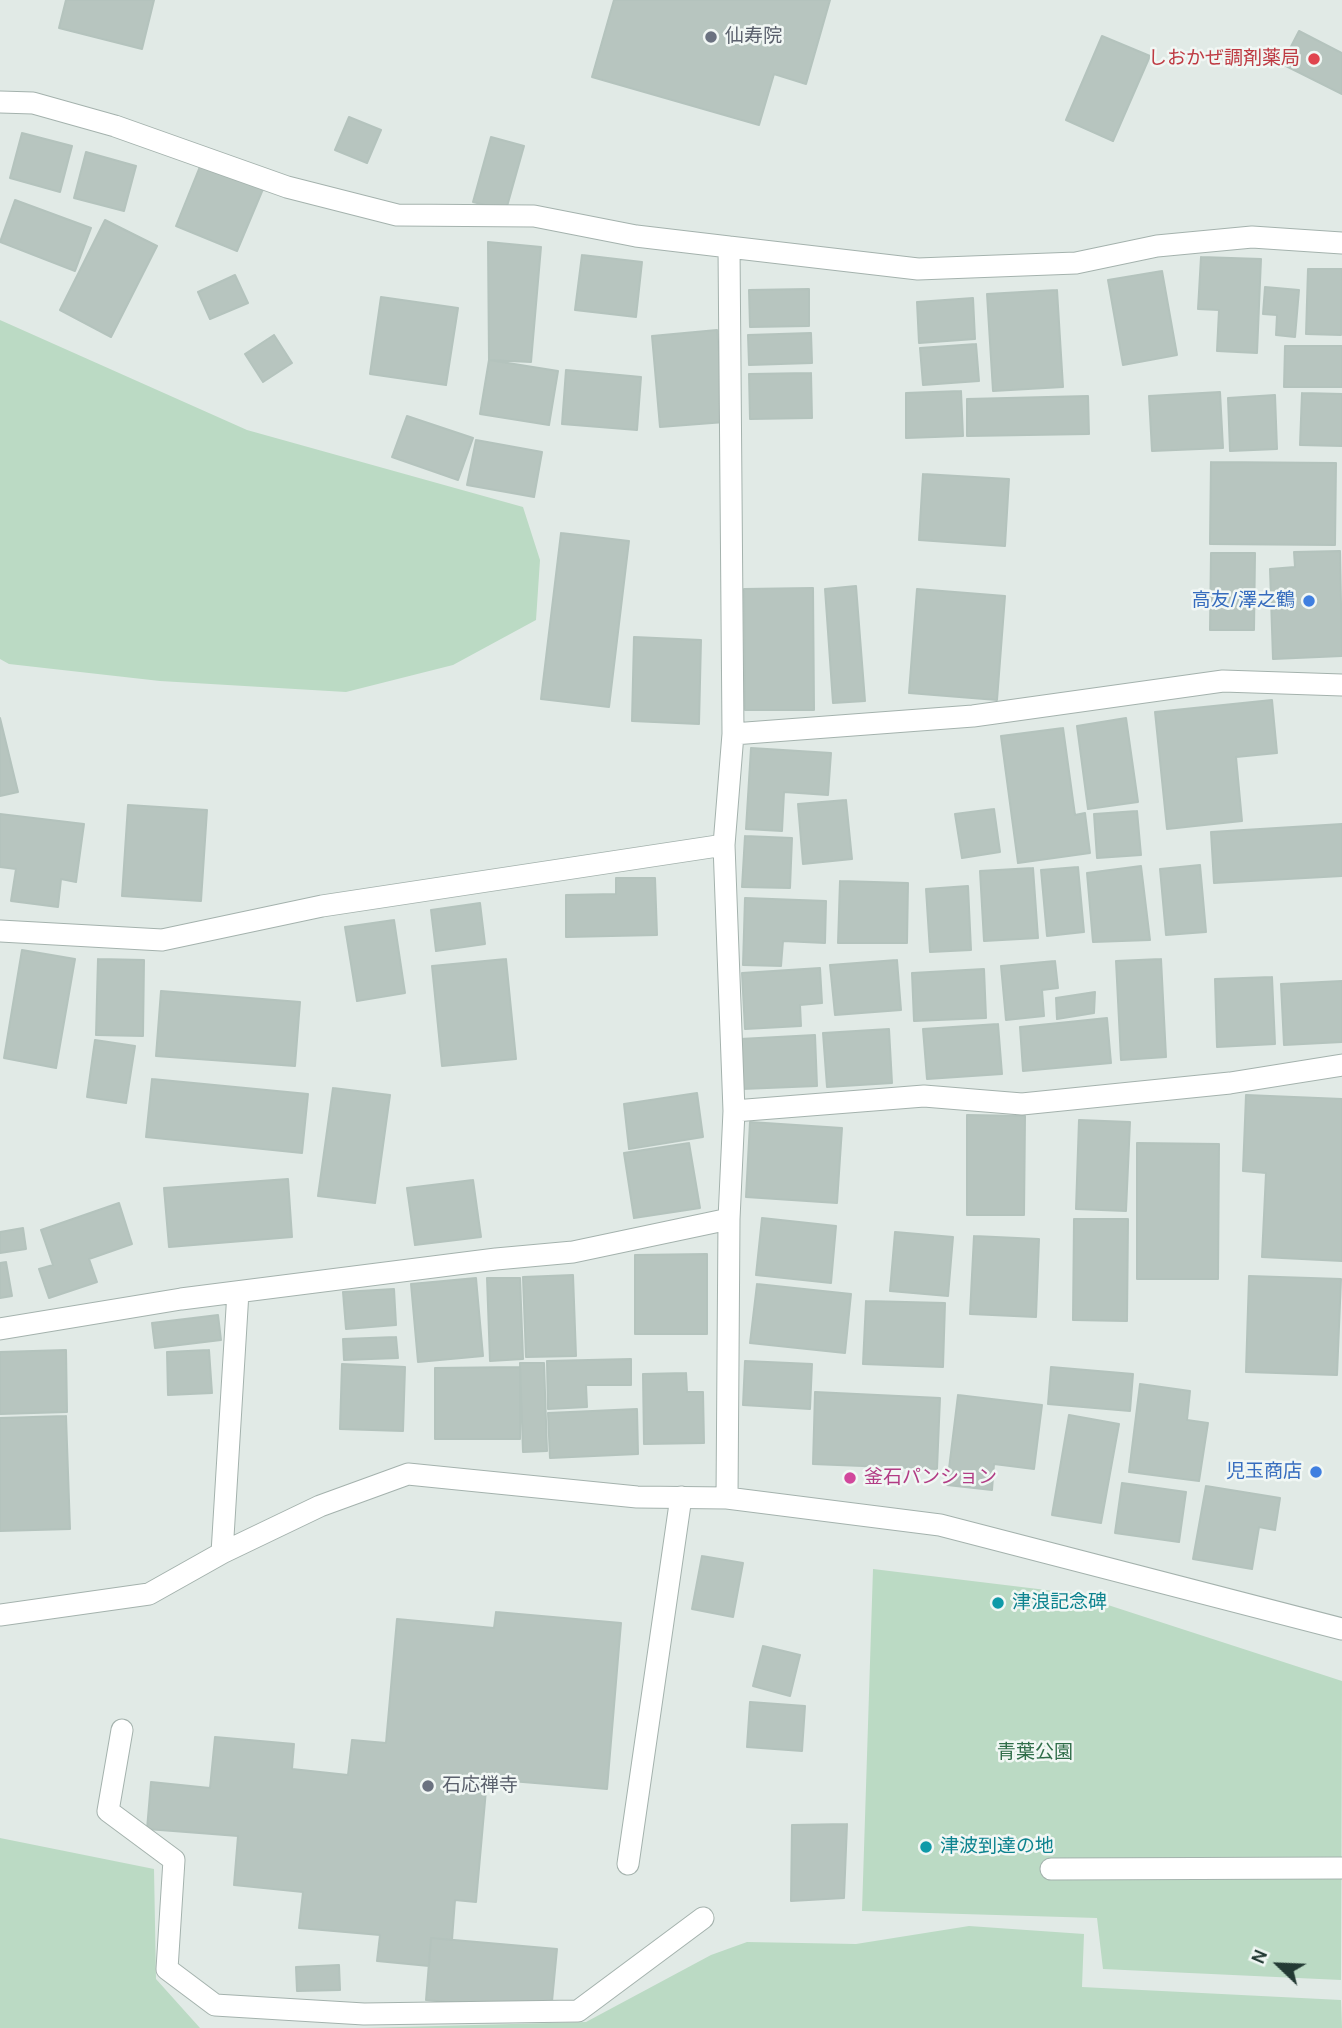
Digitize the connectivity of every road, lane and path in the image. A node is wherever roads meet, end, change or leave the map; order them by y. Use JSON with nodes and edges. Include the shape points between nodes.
{"nodes":[{"id":1,"x":0,"y":102,"type":"edge"},
{"id":2,"x":1342,"y":243,"type":"edge"},
{"id":3,"x":729,"y":247,"type":"junction"},
{"id":4,"x":1342,"y":685,"type":"edge"},
{"id":5,"x":733,"y":734,"type":"junction"},
{"id":6,"x":724,"y":845,"type":"junction"},
{"id":7,"x":0,"y":930,"type":"edge"},
{"id":8,"x":1342,"y":1065,"type":"edge"},
{"id":9,"x":734,"y":1111,"type":"junction"},
{"id":10,"x":729,"y":1219,"type":"junction"},
{"id":11,"x":238,"y":1292,"type":"junction"},
{"id":12,"x":0,"y":1329,"type":"edge"},
{"id":13,"x":681,"y":1497,"type":"junction"},
{"id":14,"x":727,"y":1498,"type":"junction"},
{"id":15,"x":222,"y":1553,"type":"junction"},
{"id":16,"x":0,"y":1615,"type":"edge"},
{"id":17,"x":1342,"y":1629,"type":"edge"},
{"id":18,"x":122,"y":1730,"type":"dead end"},
{"id":19,"x":628,"y":1864,"type":"dead end"},
{"id":20,"x":1342,"y":1868,"type":"edge"},
{"id":21,"x":1051,"y":1869,"type":"dead end"},
{"id":22,"x":703,"y":1918,"type":"dead end"}],
"edges":[{"from":1,"to":3,"type":"street","via":[[33,103],[115,126],[287,187],[397,215],[534,216],[636,236]]},
{"from":2,"to":3,"type":"street","via":[[1252,237],[1157,246],[1076,263],[918,269]]},
{"from":3,"to":5,"type":"street"},
{"from":4,"to":5,"type":"street","via":[[1223,681],[973,716]]},
{"from":5,"to":6,"type":"street"},
{"from":6,"to":7,"type":"street","via":[[322,906],[162,940]]},
{"from":6,"to":9,"type":"street"},
{"from":8,"to":9,"type":"street","via":[[1230,1083],[1022,1104],[924,1096]]},
{"from":9,"to":10,"type":"street"},
{"from":10,"to":11,"type":"street","via":[[573,1252]]},
{"from":10,"to":14,"type":"street"},
{"from":11,"to":12,"type":"street"},
{"from":11,"to":15,"type":"street"},
{"from":13,"to":14,"type":"street"},
{"from":13,"to":15,"type":"street","via":[[636,1497],[408,1474],[320,1506]]},
{"from":13,"to":19,"type":"street"},
{"from":14,"to":17,"type":"street","via":[[940,1524]]},
{"from":15,"to":16,"type":"street","via":[[149,1594]]},
{"from":18,"to":22,"type":"street","via":[[108,1811],[174,1860],[167,1969],[215,2005],[364,2014],[578,2011]]},
{"from":20,"to":21,"type":"street"}]}
